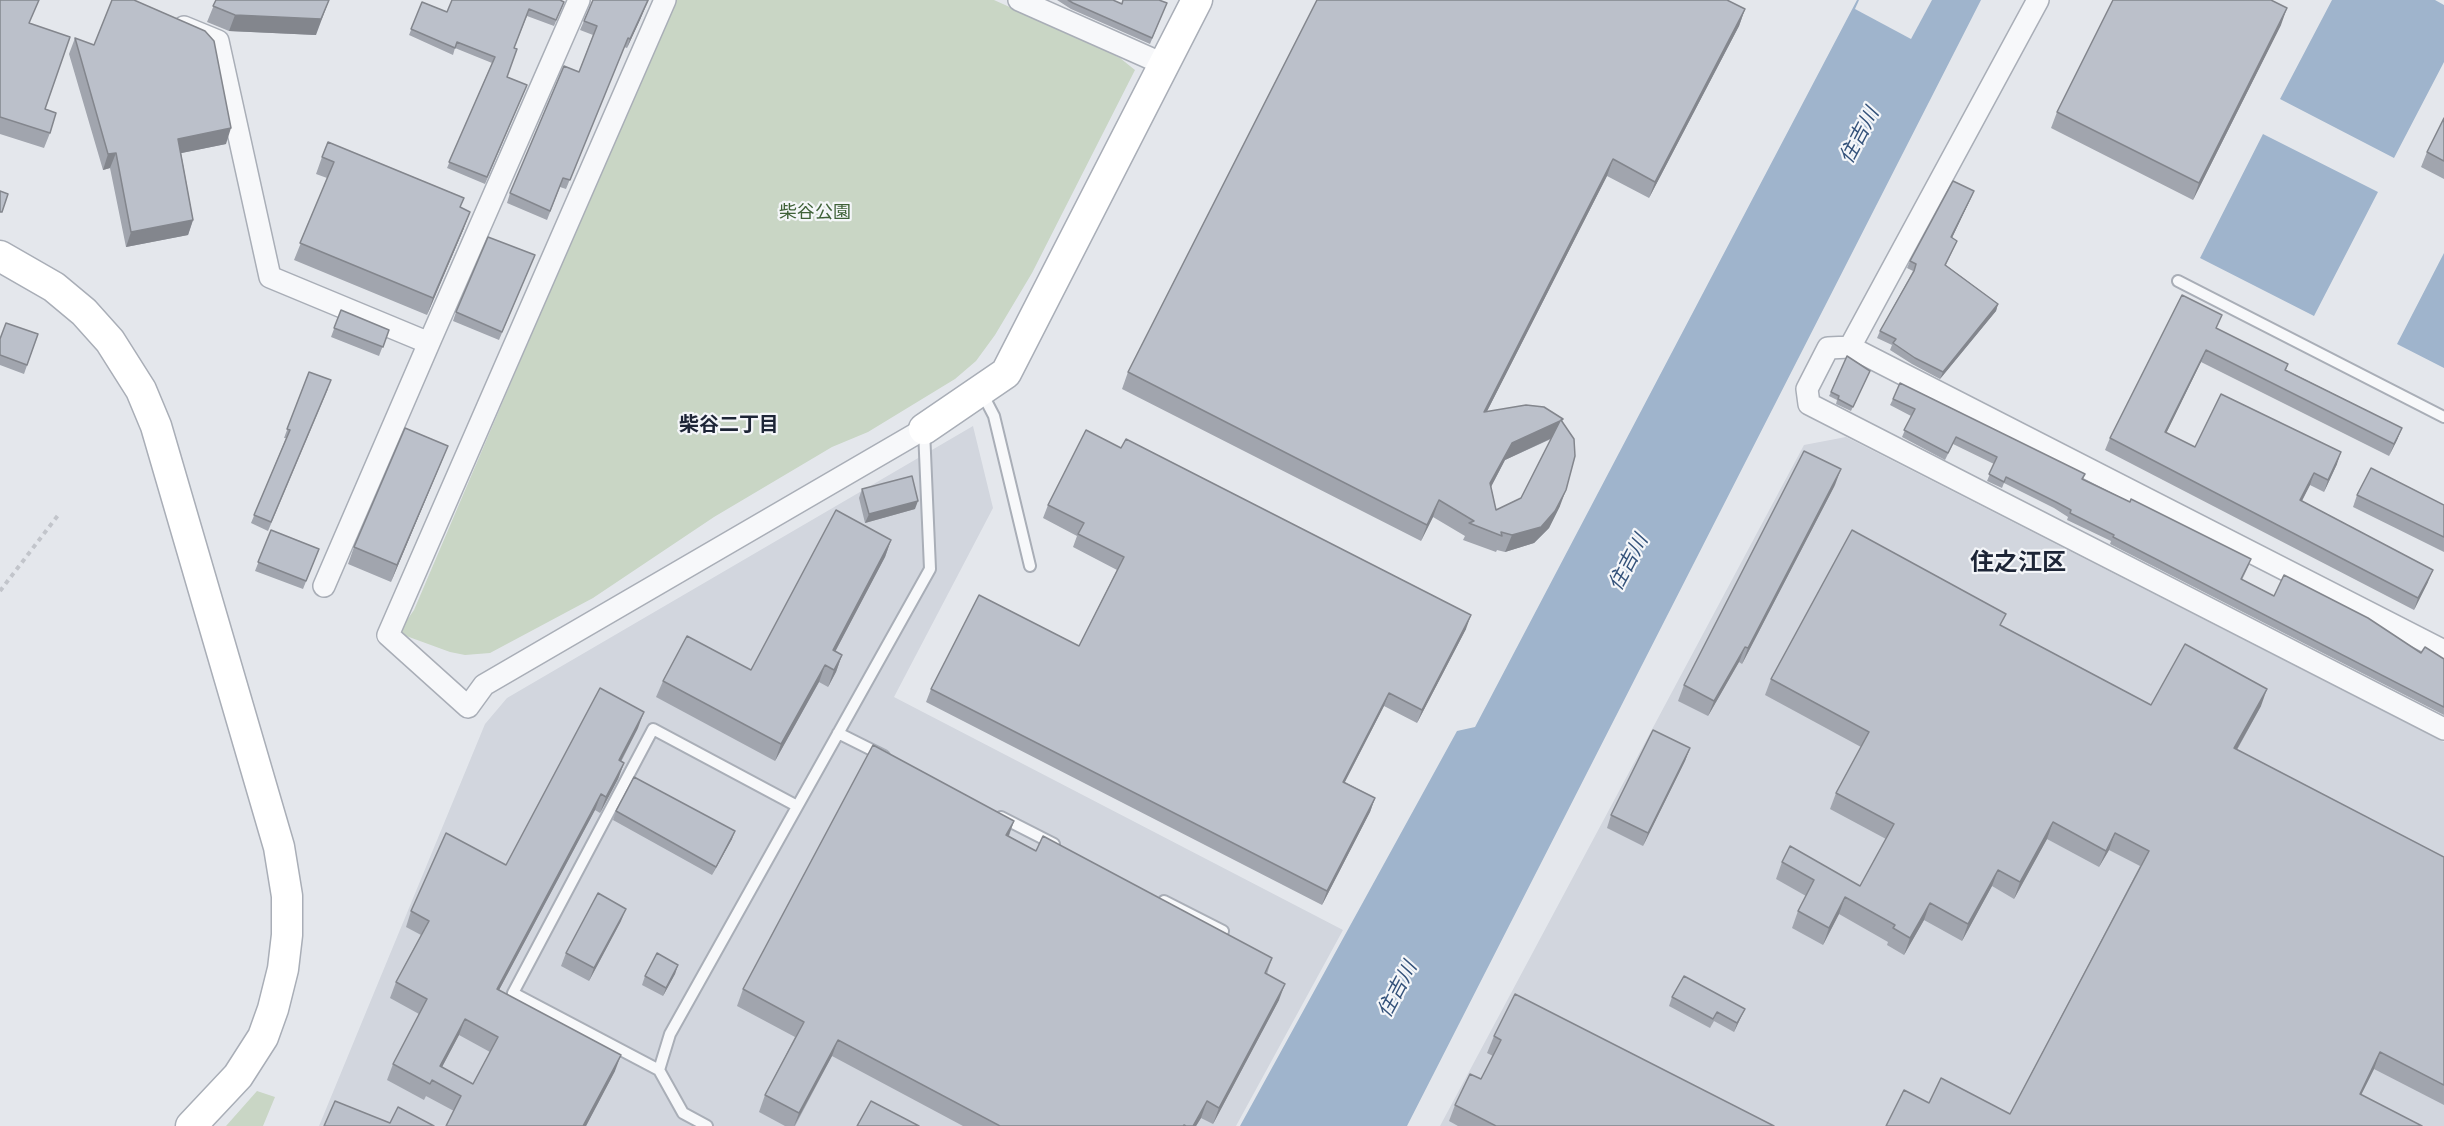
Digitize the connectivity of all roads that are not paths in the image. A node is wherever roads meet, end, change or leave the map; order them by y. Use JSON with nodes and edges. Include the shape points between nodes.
{"nodes":[{"id":1,"x":579,"y":0,"type":"edge"},
{"id":2,"x":664,"y":0,"type":"edge"},
{"id":3,"x":1019,"y":0,"type":"edge"},
{"id":4,"x":1196,"y":0,"type":"edge"},
{"id":5,"x":2038,"y":0,"type":"edge"},
{"id":6,"x":166,"y":18,"type":"edge"},
{"id":7,"x":1163,"y":64,"type":"junction"},
{"id":8,"x":0,"y":256,"type":"edge"},
{"id":9,"x":2178,"y":281,"type":"dead end"},
{"id":10,"x":429,"y":343,"type":"junction"},
{"id":11,"x":1850,"y":347,"type":"junction"},
{"id":12,"x":981,"y":390,"type":"junction"},
{"id":13,"x":2444,"y":417,"type":"edge"},
{"id":14,"x":924,"y":429,"type":"junction"},
{"id":15,"x":1030,"y":566,"type":"dead end"},
{"id":16,"x":324,"y":586,"type":"dead end"},
{"id":17,"x":2444,"y":651,"type":"edge"},
{"id":18,"x":2444,"y":729,"type":"edge"},
{"id":19,"x":838,"y":733,"type":"junction"},
{"id":20,"x":890,"y":760,"type":"edge"},
{"id":21,"x":797,"y":806,"type":"junction"},
{"id":22,"x":994,"y":813,"type":"edge"},
{"id":23,"x":1067,"y":851,"type":"edge"},
{"id":24,"x":1150,"y":894,"type":"edge"},
{"id":25,"x":1223,"y":931,"type":"edge"},
{"id":26,"x":659,"y":1070,"type":"junction"},
{"id":27,"x":191,"y":1126,"type":"edge"},
{"id":28,"x":707,"y":1126,"type":"edge"}],
"edges":[{"from":1,"to":10,"type":"street"},
{"from":2,"to":14,"type":"street","via":[[388,635],[468,707],[483,685]]},
{"from":3,"to":7,"type":"street"},
{"from":4,"to":7,"type":"street"},
{"from":5,"to":11,"type":"street"},
{"from":6,"to":10,"type":"street","via":[[218,41],[270,277]]},
{"from":7,"to":12,"type":"street","via":[[1006,373]]},
{"from":8,"to":27,"type":"street","via":[[54,287],[84,312],[110,341],[141,390],[156,426],[273,818],[285,877],[287,917],[278,994],[263,1037],[248,1062],[228,1090]]},
{"from":9,"to":13,"type":"lane"},
{"from":10,"to":16,"type":"street"},
{"from":11,"to":17,"type":"street"},
{"from":11,"to":18,"type":"street","via":[[1828,348],[1807,389],[1809,404]]},
{"from":12,"to":14,"type":"street"},
{"from":12,"to":15,"type":"lane","via":[[994,416]]},
{"from":14,"to":19,"type":"lane","via":[[930,569]]},
{"from":19,"to":20,"type":"lane"},
{"from":19,"to":21,"type":"lane"},
{"from":21,"to":26,"type":"lane","via":[[670,1034]]},
{"from":21,"to":26,"type":"lane","via":[[652,729],[513,993]]},
{"from":22,"to":23,"type":"lane"},
{"from":24,"to":25,"type":"lane"},
{"from":26,"to":28,"type":"lane","via":[[683,1113]]}]}
